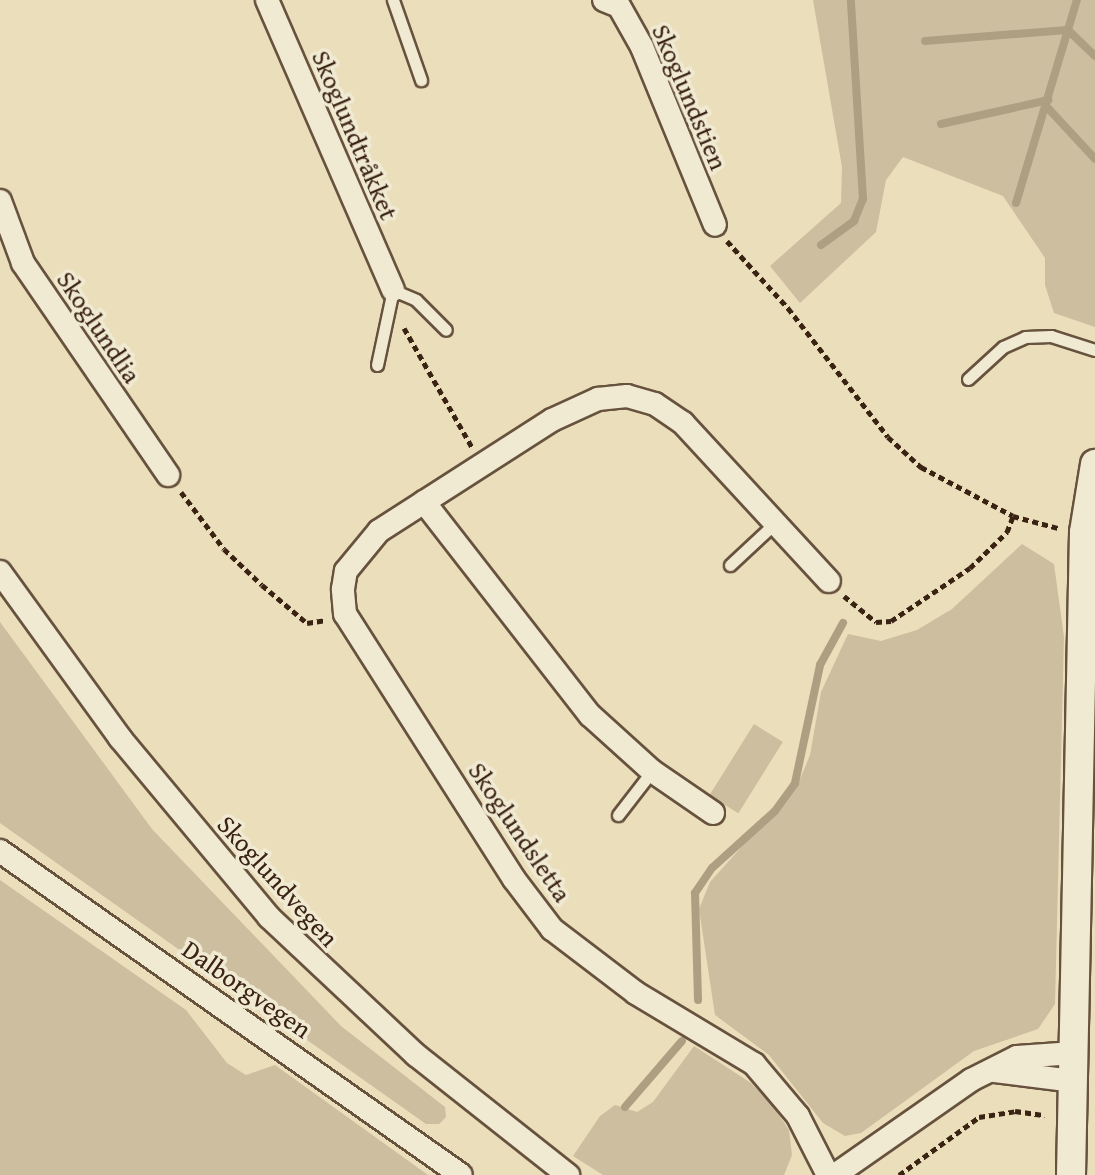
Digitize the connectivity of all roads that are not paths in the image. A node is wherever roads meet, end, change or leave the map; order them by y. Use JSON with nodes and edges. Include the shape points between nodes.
{"nodes":[{"id":1,"x":267,"y":0,"type":"edge"},
{"id":2,"x":393,"y":0,"type":"edge"},
{"id":3,"x":614,"y":2,"type":"edge"},
{"id":4,"x":421,"y":80,"type":"dead end"},
{"id":5,"x":0,"y":201,"type":"edge"},
{"id":6,"x":715,"y":225,"type":"road end"},
{"id":7,"x":393,"y":290,"type":"junction"},
{"id":8,"x":446,"y":330,"type":"dead end"},
{"id":9,"x":1095,"y":350,"type":"edge"},
{"id":10,"x":377,"y":365,"type":"dead end"},
{"id":11,"x":968,"y":379,"type":"dead end"},
{"id":12,"x":1095,"y":464,"type":"edge"},
{"id":13,"x":168,"y":475,"type":"road end"},
{"id":14,"x":424,"y":502,"type":"junction"},
{"id":15,"x":775,"y":523,"type":"junction"},
{"id":16,"x":730,"y":565,"type":"dead end"},
{"id":17,"x":0,"y":572,"type":"edge"},
{"id":18,"x":829,"y":581,"type":"road end"},
{"id":19,"x":652,"y":771,"type":"junction"},
{"id":20,"x":713,"y":813,"type":"dead end"},
{"id":21,"x":618,"y":815,"type":"dead end"},
{"id":22,"x":0,"y":851,"type":"edge"},
{"id":23,"x":1073,"y":1067,"type":"junction"},
{"id":24,"x":461,"y":1175,"type":"edge"},
{"id":25,"x":568,"y":1175,"type":"edge"},
{"id":26,"x":828,"y":1175,"type":"edge"},
{"id":27,"x":835,"y":1175,"type":"edge"},
{"id":28,"x":1071,"y":1175,"type":"edge"}],
"edges":[{"from":1,"to":7,"type":"street","name":"Skoglundtråkket"},
{"from":2,"to":4,"type":"lane"},
{"from":3,"to":6,"type":"street","name":"Skoglundstien"},
{"from":5,"to":13,"type":"street","name":"Skoglundlia","via":[[23,263]]},
{"from":7,"to":8,"type":"lane","via":[[416,300]]},
{"from":7,"to":10,"type":"lane"},
{"from":9,"to":11,"type":"lane","via":[[1051,336],[1025,337],[1003,347]]},
{"from":12,"to":23,"type":"street","via":[[1084,532]]},
{"from":14,"to":15,"type":"street","via":[[552,420],[598,399],[627,396],[655,404],[683,423]]},
{"from":14,"to":19,"type":"street","via":[[590,715]]},
{"from":14,"to":26,"type":"street","name":"Skoglundsletta","via":[[359,550],[346,571],[345,614],[514,879],[552,929],[636,993],[754,1064],[798,1116]]},
{"from":15,"to":16,"type":"lane"},
{"from":15,"to":18,"type":"street"},
{"from":17,"to":25,"type":"street","name":"Skoglundvegen","via":[[128,749],[269,917],[416,1055]]},
{"from":19,"to":20,"type":"street"},
{"from":19,"to":21,"type":"lane"},
{"from":22,"to":24,"type":"street","name":"Dalborgvegen"},
{"from":23,"to":27,"type":"street","via":[[994,1071],[951,1091]]},
{"from":23,"to":28,"type":"street"}]}
